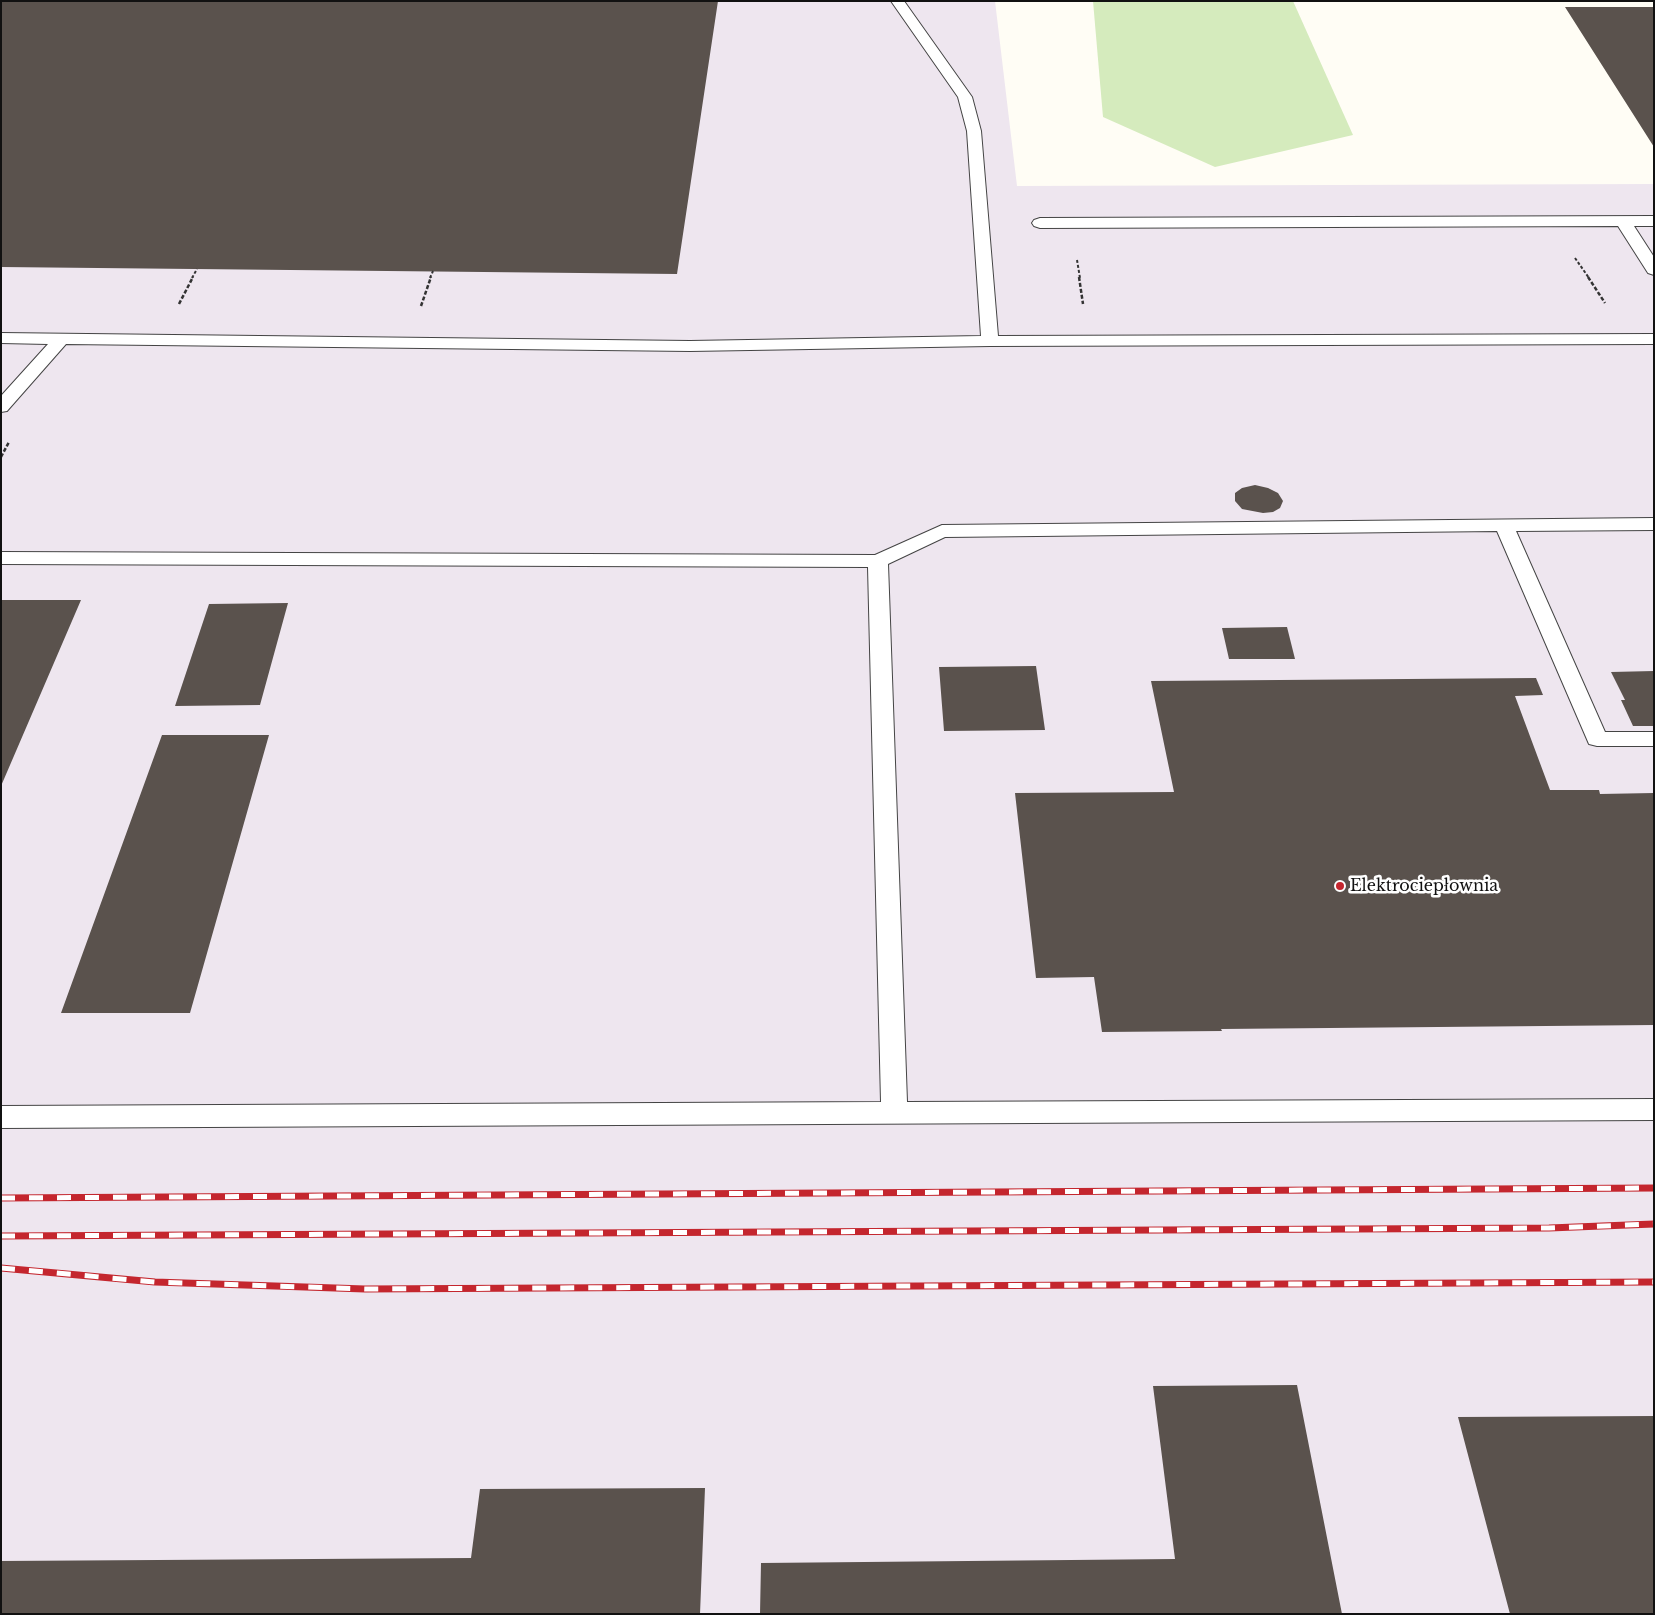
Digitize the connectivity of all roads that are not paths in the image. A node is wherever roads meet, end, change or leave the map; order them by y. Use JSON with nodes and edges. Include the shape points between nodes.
{"nodes":[{"id":1,"x":897,"y":1,"type":"edge"},
{"id":2,"x":1623,"y":221,"type":"junction"},
{"id":3,"x":1654,"y":221,"type":"edge"},
{"id":4,"x":1040,"y":223,"type":"dead end"},
{"id":5,"x":1654,"y":270,"type":"edge"},
{"id":6,"x":1,"y":338,"type":"edge"},
{"id":7,"x":61,"y":339,"type":"junction"},
{"id":8,"x":1654,"y":339,"type":"edge"},
{"id":9,"x":990,"y":341,"type":"junction"},
{"id":10,"x":1,"y":407,"type":"edge"},
{"id":11,"x":1654,"y":524,"type":"edge"},
{"id":12,"x":1504,"y":525,"type":"junction"},
{"id":13,"x":1,"y":558,"type":"edge"},
{"id":14,"x":878,"y":561,"type":"junction"},
{"id":15,"x":1654,"y":739,"type":"edge"},
{"id":16,"x":1654,"y":1109,"type":"edge"},
{"id":17,"x":894,"y":1112,"type":"junction"},
{"id":18,"x":1,"y":1117,"type":"edge"}],
"edges":[{"from":1,"to":9,"type":"lane","via":[[965,97],[974,131]]},
{"from":2,"to":3,"type":"lane"},
{"from":2,"to":4,"type":"lane"},
{"from":2,"to":5,"type":"lane"},
{"from":6,"to":7,"type":"lane"},
{"from":7,"to":9,"type":"lane","via":[[690,346]]},
{"from":7,"to":10,"type":"lane"},
{"from":8,"to":9,"type":"lane"},
{"from":11,"to":12,"type":"lane"},
{"from":12,"to":14,"type":"lane","via":[[942,531]]},
{"from":12,"to":15,"type":"lane","via":[[1597,739]]},
{"from":13,"to":14,"type":"lane"},
{"from":14,"to":17,"type":"lane"},
{"from":16,"to":17,"type":"lane"},
{"from":17,"to":18,"type":"lane"}]}
